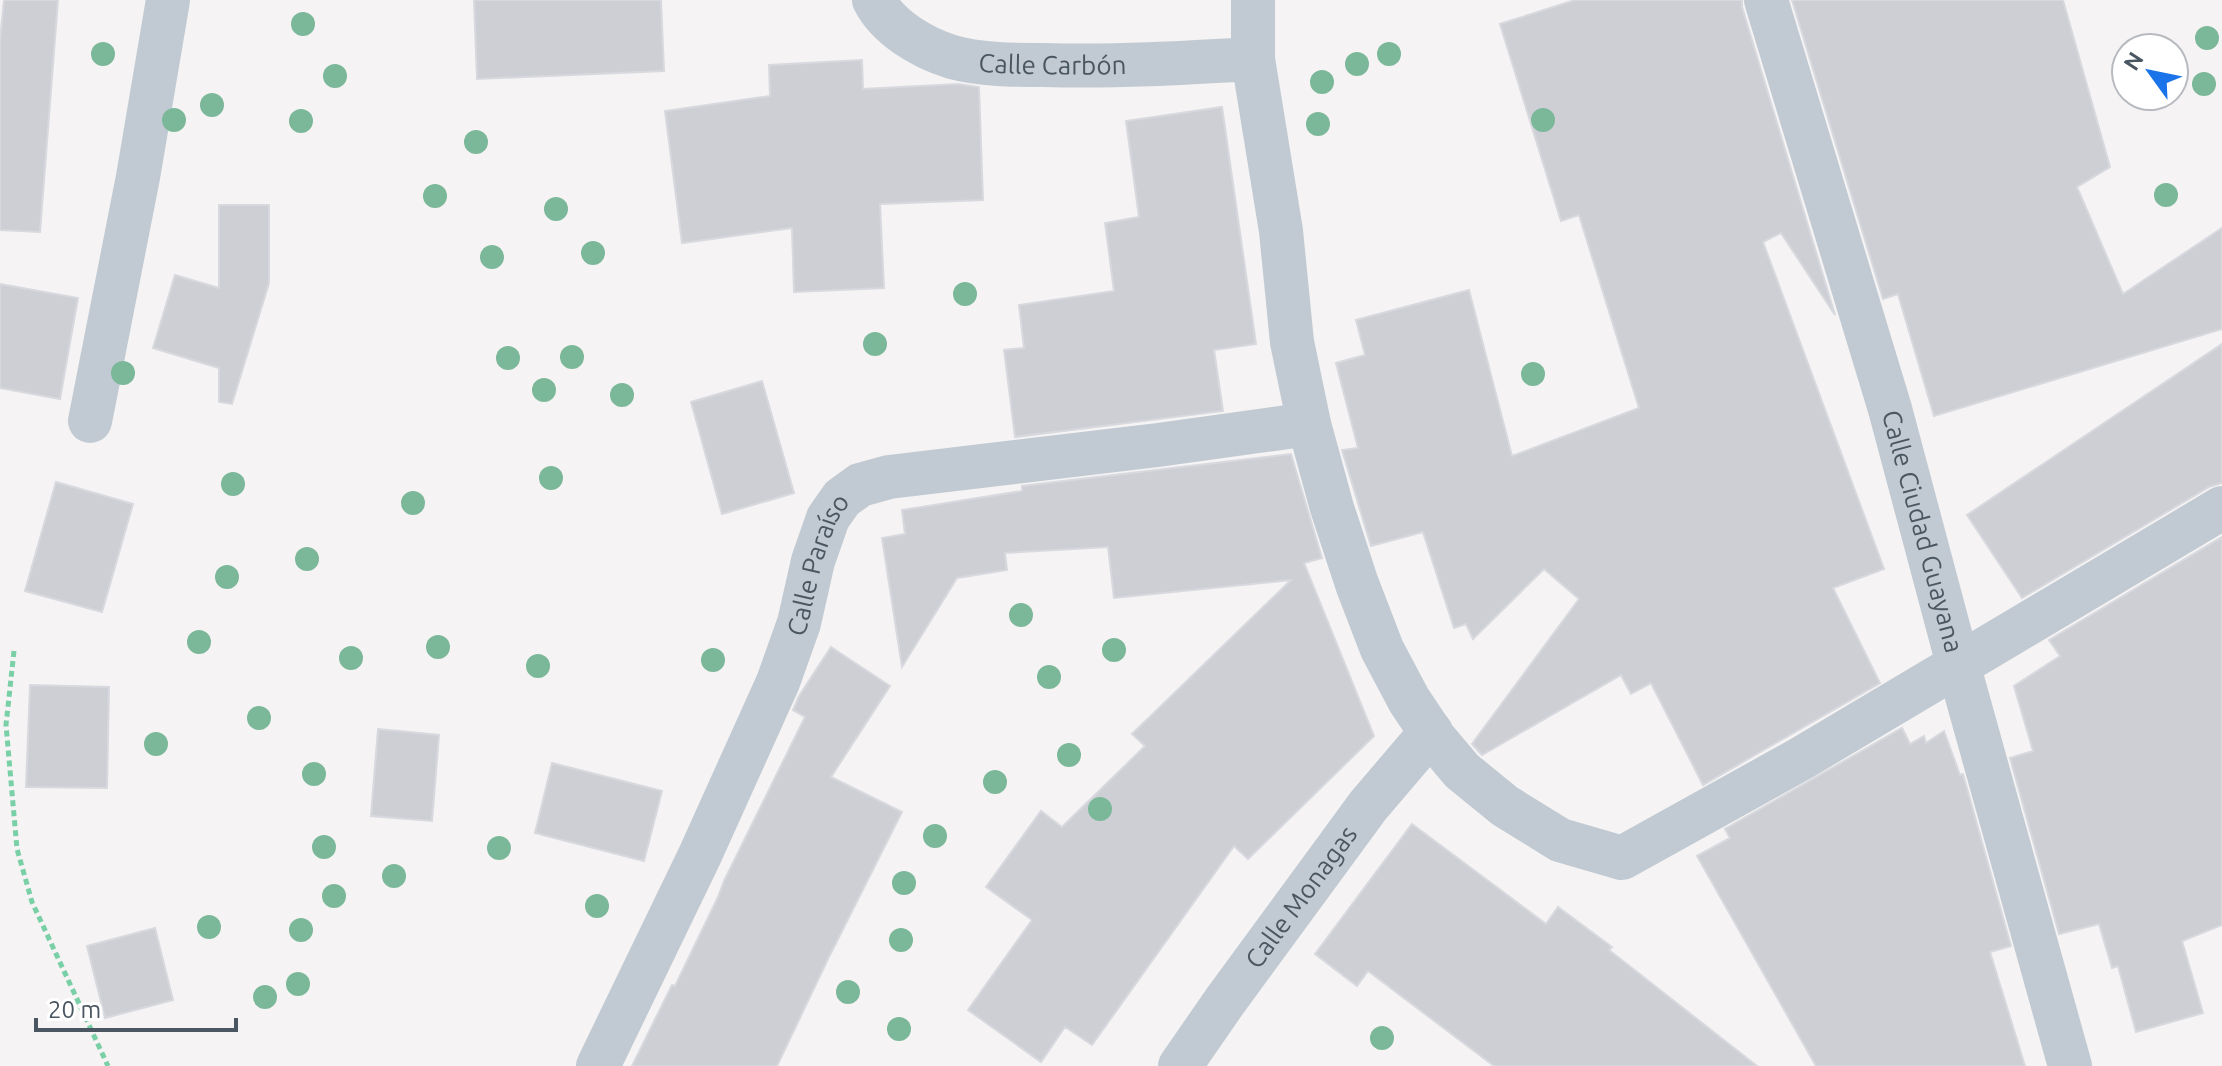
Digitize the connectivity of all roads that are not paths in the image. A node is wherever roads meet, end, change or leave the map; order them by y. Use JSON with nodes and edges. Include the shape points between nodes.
{"nodes":[{"id":1,"x":168,"y":0,"type":"edge"},
{"id":2,"x":874,"y":0,"type":"edge"},
{"id":3,"x":1253,"y":0,"type":"edge"},
{"id":4,"x":1766,"y":0,"type":"edge"},
{"id":5,"x":1253,"y":59,"type":"junction"},
{"id":6,"x":90,"y":421,"type":"dead end"},
{"id":7,"x":1309,"y":424,"type":"junction"},
{"id":8,"x":2222,"y":508,"type":"edge"},
{"id":9,"x":1958,"y":664,"type":"junction"},
{"id":10,"x":1431,"y":732,"type":"junction"},
{"id":11,"x":598,"y":1066,"type":"edge"},
{"id":12,"x":1180,"y":1066,"type":"edge"},
{"id":13,"x":2070,"y":1066,"type":"edge"}],
"edges":[{"from":1,"to":6,"type":"street"},
{"from":2,"to":5,"type":"street","name":"Calle Carbón","via":[[901,32],[953,57],[1099,66]]},
{"from":3,"to":5,"type":"street"},
{"from":4,"to":9,"type":"street","name":"Calle Ciudad Guayana","via":[[1890,409]]},
{"from":5,"to":7,"type":"street","via":[[1281,231],[1292,342]]},
{"from":7,"to":10,"type":"street","via":[[1377,636]]},
{"from":7,"to":11,"type":"street","name":"Calle Paraíso","via":[[889,477],[860,485],[842,498],[828,518],[813,561],[778,682]]},
{"from":8,"to":9,"type":"street"},
{"from":9,"to":10,"type":"street","via":[[1622,858],[1560,840],[1505,806],[1462,771]]},
{"from":9,"to":13,"type":"street","name":"Calle Ciudad Guayana"},
{"from":10,"to":12,"type":"street","name":"Calle Monagas","via":[[1368,806]]}]}
